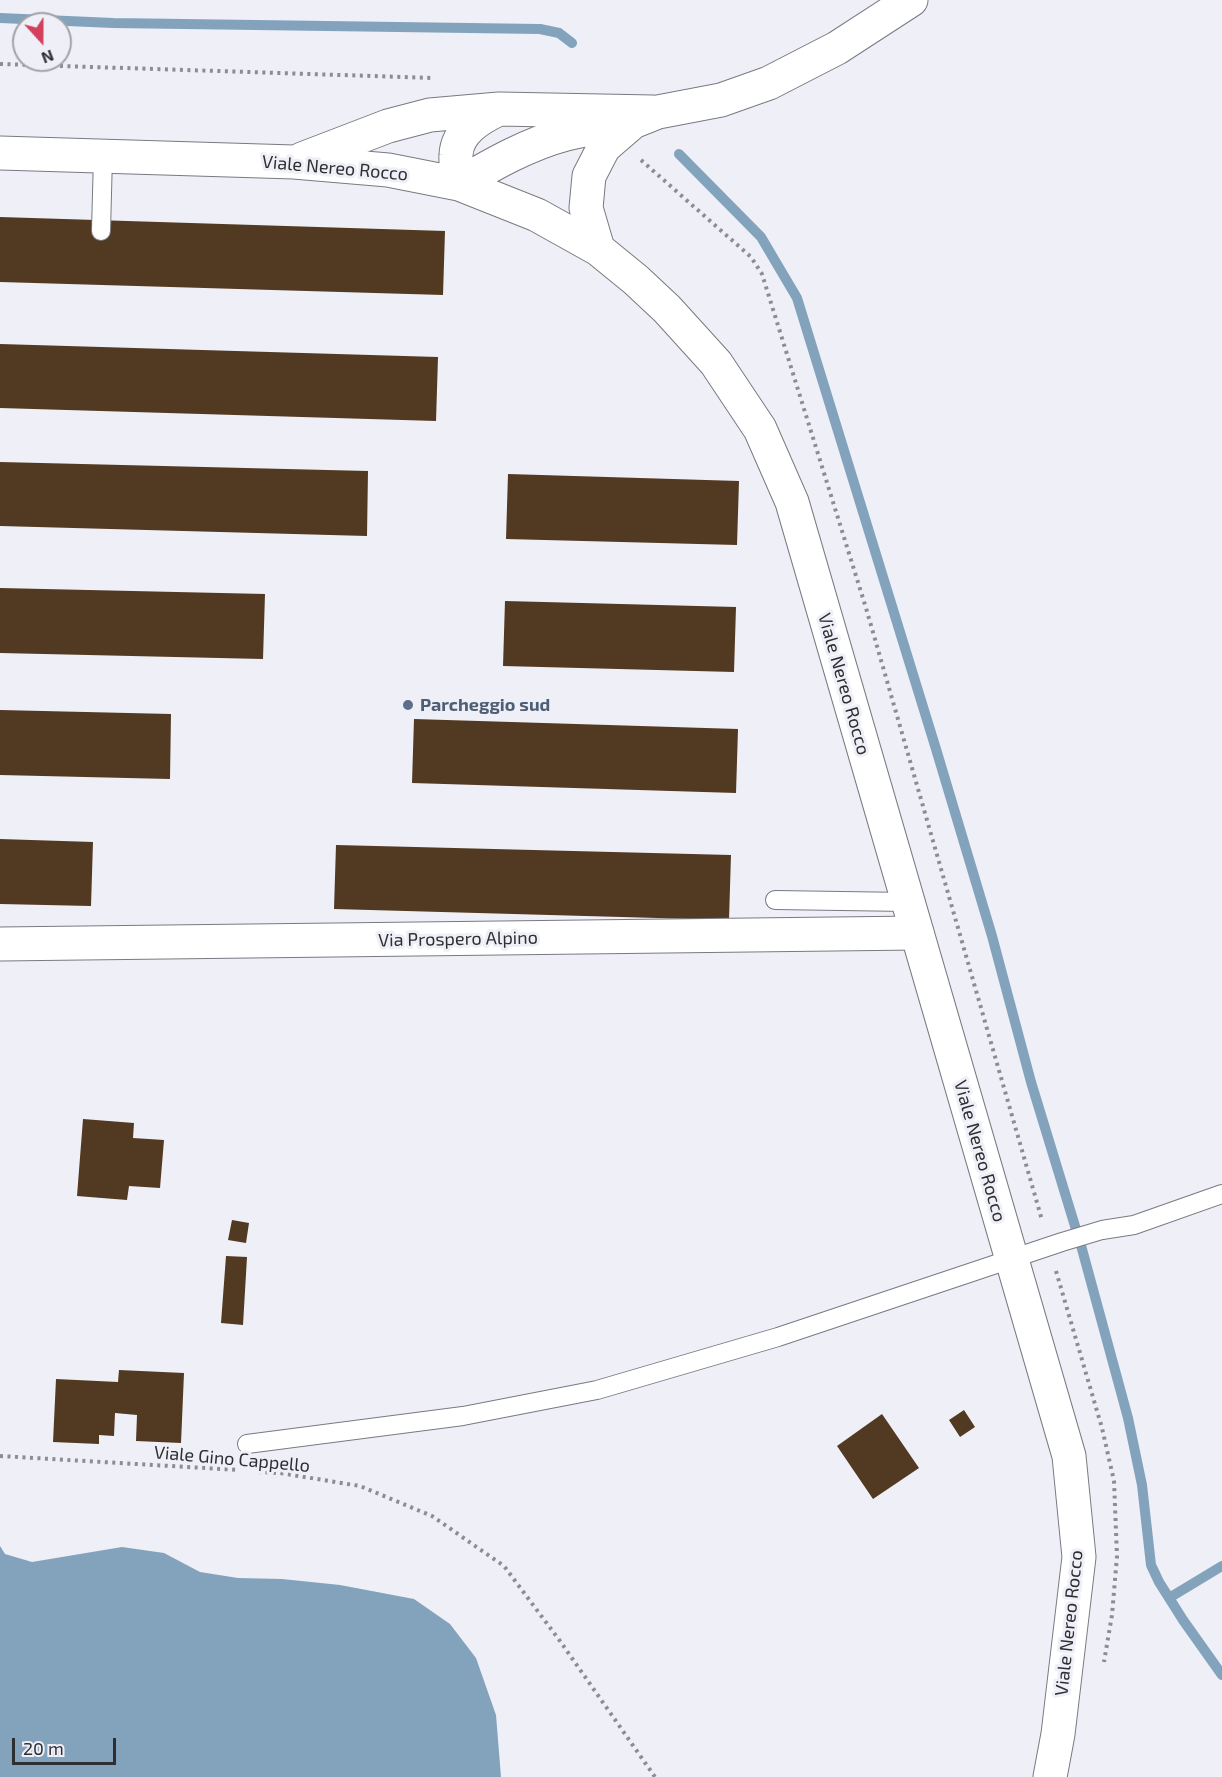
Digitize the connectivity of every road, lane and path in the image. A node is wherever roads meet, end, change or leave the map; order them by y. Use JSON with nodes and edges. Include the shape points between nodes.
{"nodes":[{"id":1,"x":911,"y":0,"type":"edge"},
{"id":2,"x":0,"y":64,"type":"edge"},
{"id":3,"x":437,"y":78,"type":"dead end"},
{"id":4,"x":498,"y":109,"type":"junction"},
{"id":5,"x":645,"y":117,"type":"junction"},
{"id":6,"x":0,"y":153,"type":"edge"},
{"id":7,"x":103,"y":156,"type":"junction"},
{"id":8,"x":294,"y":162,"type":"junction"},
{"id":9,"x":459,"y":183,"type":"junction"},
{"id":10,"x":101,"y":231,"type":"dead end"},
{"id":11,"x":597,"y":249,"type":"junction"},
{"id":12,"x":775,"y":900,"type":"dead end"},
{"id":13,"x":908,"y":902,"type":"junction"},
{"id":14,"x":917,"y":933,"type":"junction"},
{"id":15,"x":0,"y":945,"type":"edge"},
{"id":16,"x":1222,"y":1194,"type":"edge"},
{"id":17,"x":1011,"y":1258,"type":"junction"},
{"id":18,"x":247,"y":1444,"type":"dead end"},
{"id":19,"x":0,"y":1456,"type":"edge"},
{"id":20,"x":245,"y":1471,"type":"dead end"},
{"id":21,"x":257,"y":1471,"type":"dead end"},
{"id":22,"x":655,"y":1777,"type":"edge"},
{"id":23,"x":1050,"y":1777,"type":"edge"}],
"edges":[{"from":1,"to":5,"type":"street","via":[[837,48],[769,83],[721,100]]},
{"from":2,"to":3,"type":"path"},
{"from":4,"to":5,"type":"street"},
{"from":4,"to":8,"type":"street","via":[[430,115],[388,126]]},
{"from":4,"to":9,"type":"street","via":[[476,120],[461,138],[456,154]]},
{"from":5,"to":9,"type":"street","via":[[566,134],[503,158]]},
{"from":5,"to":11,"type":"street","via":[[604,147],[589,176],[586,208]]},
{"from":6,"to":7,"type":"street","name":"Viale Nereo Rocco"},
{"from":7,"to":8,"type":"street","name":"Viale Nereo Rocco"},
{"from":7,"to":10,"type":"lane"},
{"from":8,"to":9,"type":"street","name":"Viale Nereo Rocco","via":[[388,170]]},
{"from":9,"to":11,"type":"street","name":"Viale Nereo Rocco","via":[[537,215]]},
{"from":11,"to":13,"type":"street","name":"Viale Nereo Rocco","via":[[667,309],[716,363],[760,429],[792,502]]},
{"from":12,"to":13,"type":"lane"},
{"from":13,"to":14,"type":"street","name":"Viale Nereo Rocco"},
{"from":14,"to":15,"type":"street","name":"Via Prospero Alpino"},
{"from":14,"to":17,"type":"street","name":"Viale Nereo Rocco"},
{"from":16,"to":17,"type":"lane","via":[[1134,1225],[1102,1230]]},
{"from":17,"to":18,"type":"lane","via":[[778,1337],[597,1390],[463,1416]]},
{"from":17,"to":23,"type":"street","name":"Viale Nereo Rocco","via":[[1069,1456],[1079,1557]]},
{"from":19,"to":20,"type":"path","name":"Viale Gino Cappello"},
{"from":21,"to":22,"type":"path","name":"Viale Gino Cappello","via":[[360,1486],[432,1516],[504,1566]]}]}
